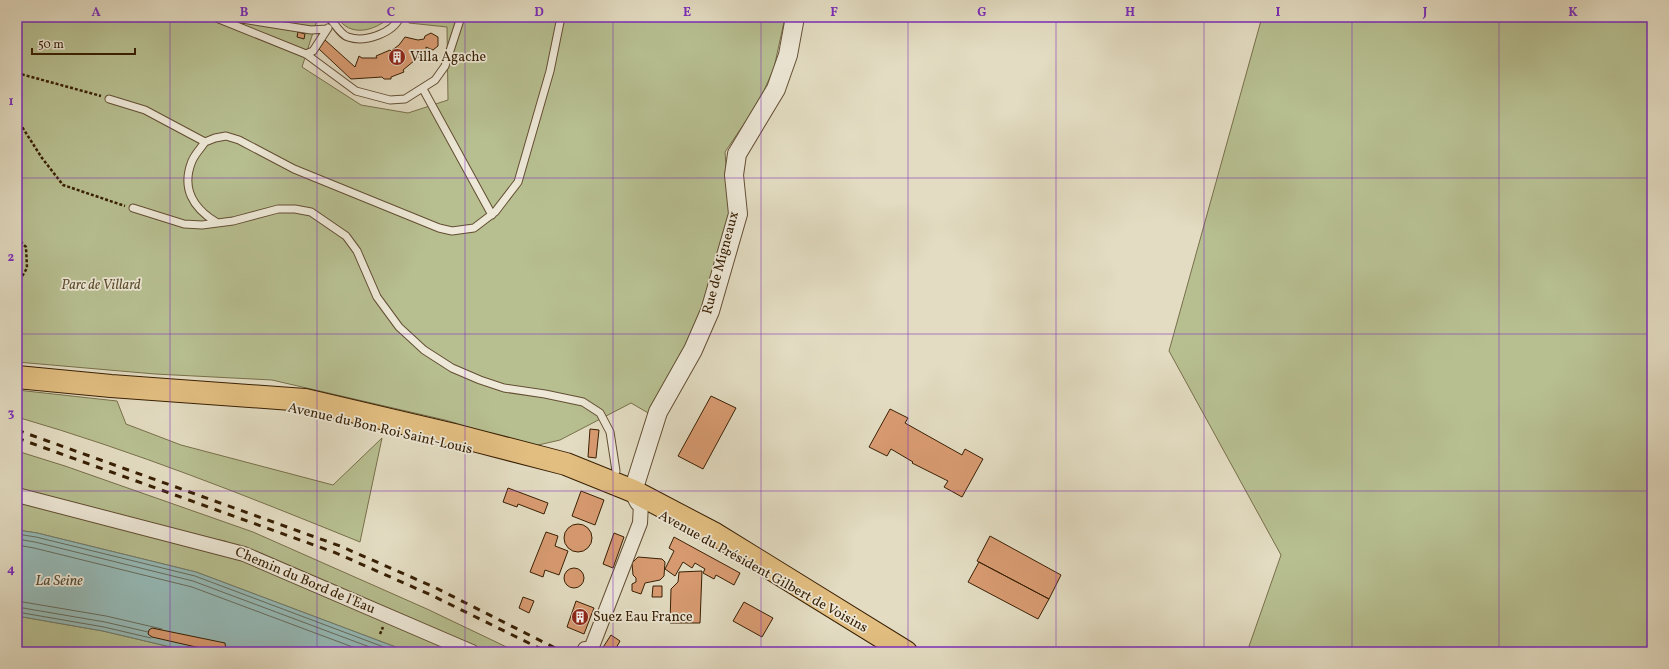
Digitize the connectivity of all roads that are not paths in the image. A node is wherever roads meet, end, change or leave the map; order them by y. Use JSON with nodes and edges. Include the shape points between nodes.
{"nodes":[{"id":1,"x":214,"y":17,"type":"edge"},
{"id":2,"x":229,"y":17,"type":"edge"},
{"id":3,"x":329,"y":17,"type":"edge"},
{"id":4,"x":461,"y":17,"type":"edge"},
{"id":5,"x":561,"y":17,"type":"edge"},
{"id":6,"x":795,"y":17,"type":"edge"},
{"id":7,"x":400,"y":18,"type":"edge"},
{"id":8,"x":334,"y":25,"type":"junction"},
{"id":9,"x":326,"y":29,"type":"junction"},
{"id":10,"x":306,"y":54,"type":"junction"},
{"id":11,"x":424,"y":89,"type":"junction"},
{"id":12,"x":109,"y":99,"type":"road end"},
{"id":13,"x":205,"y":142,"type":"junction"},
{"id":14,"x":133,"y":208,"type":"road end"},
{"id":15,"x":492,"y":215,"type":"junction"},
{"id":16,"x":216,"y":222,"type":"junction"},
{"id":17,"x":17,"y":377,"type":"edge"},
{"id":18,"x":616,"y":471,"type":"dead end"},
{"id":19,"x":17,"y":495,"type":"edge"},
{"id":20,"x":637,"y":498,"type":"junction"},
{"id":21,"x":585,"y":649,"type":"dead end"},
{"id":22,"x":472,"y":652,"type":"edge"},
{"id":23,"x":906,"y":652,"type":"edge"}],
"edges":[{"from":1,"to":10,"type":"lane"},
{"from":2,"to":9,"type":"lane","via":[[311,30]]},
{"from":3,"to":8,"type":"lane"},
{"from":4,"to":11,"type":"lane","via":[[445,66],[435,80]]},
{"from":5,"to":15,"type":"lane","via":[[550,72],[518,182]]},
{"from":6,"to":20,"type":"street","name":"Rue de Migneaux","via":[[788,55],[776,89],[737,154],[734,175],[738,214],[710,311],[658,412]]},
{"from":7,"to":8,"type":"lane","via":[[386,32],[369,38],[348,37]]},
{"from":8,"to":9,"type":"lane"},
{"from":9,"to":10,"type":"lane","via":[[313,51]]},
{"from":10,"to":11,"type":"lane","via":[[356,91],[371,96],[390,100],[405,99]]},
{"from":11,"to":15,"type":"lane"},
{"from":12,"to":13,"type":"lane","via":[[146,110]]},
{"from":13,"to":15,"type":"lane","via":[[226,136],[239,140],[294,169],[439,228],[452,231],[474,228]]},
{"from":13,"to":16,"type":"lane","via":[[193,160],[189,188],[193,201],[203,214]]},
{"from":14,"to":16,"type":"lane","via":[[184,224]]},
{"from":16,"to":18,"type":"lane","via":[[232,221],[278,209],[311,212],[326,221],[346,236],[357,251],[377,297],[399,327],[424,350],[452,368],[504,388],[583,402],[600,413],[610,432]]},
{"from":17,"to":20,"type":"main road","name":"Avenue du Bon Roi Saint-Louis","via":[[312,411],[556,473]]},
{"from":19,"to":22,"type":"street","name":"Chemin du Bord de l'Eau","via":[[244,554]]},
{"from":20,"to":21,"type":"street","via":[[640,523],[593,645],[591,649]]},
{"from":20,"to":23,"type":"main road","name":"Avenue du Président Gilbert de Voisins","via":[[748,553]]}]}
